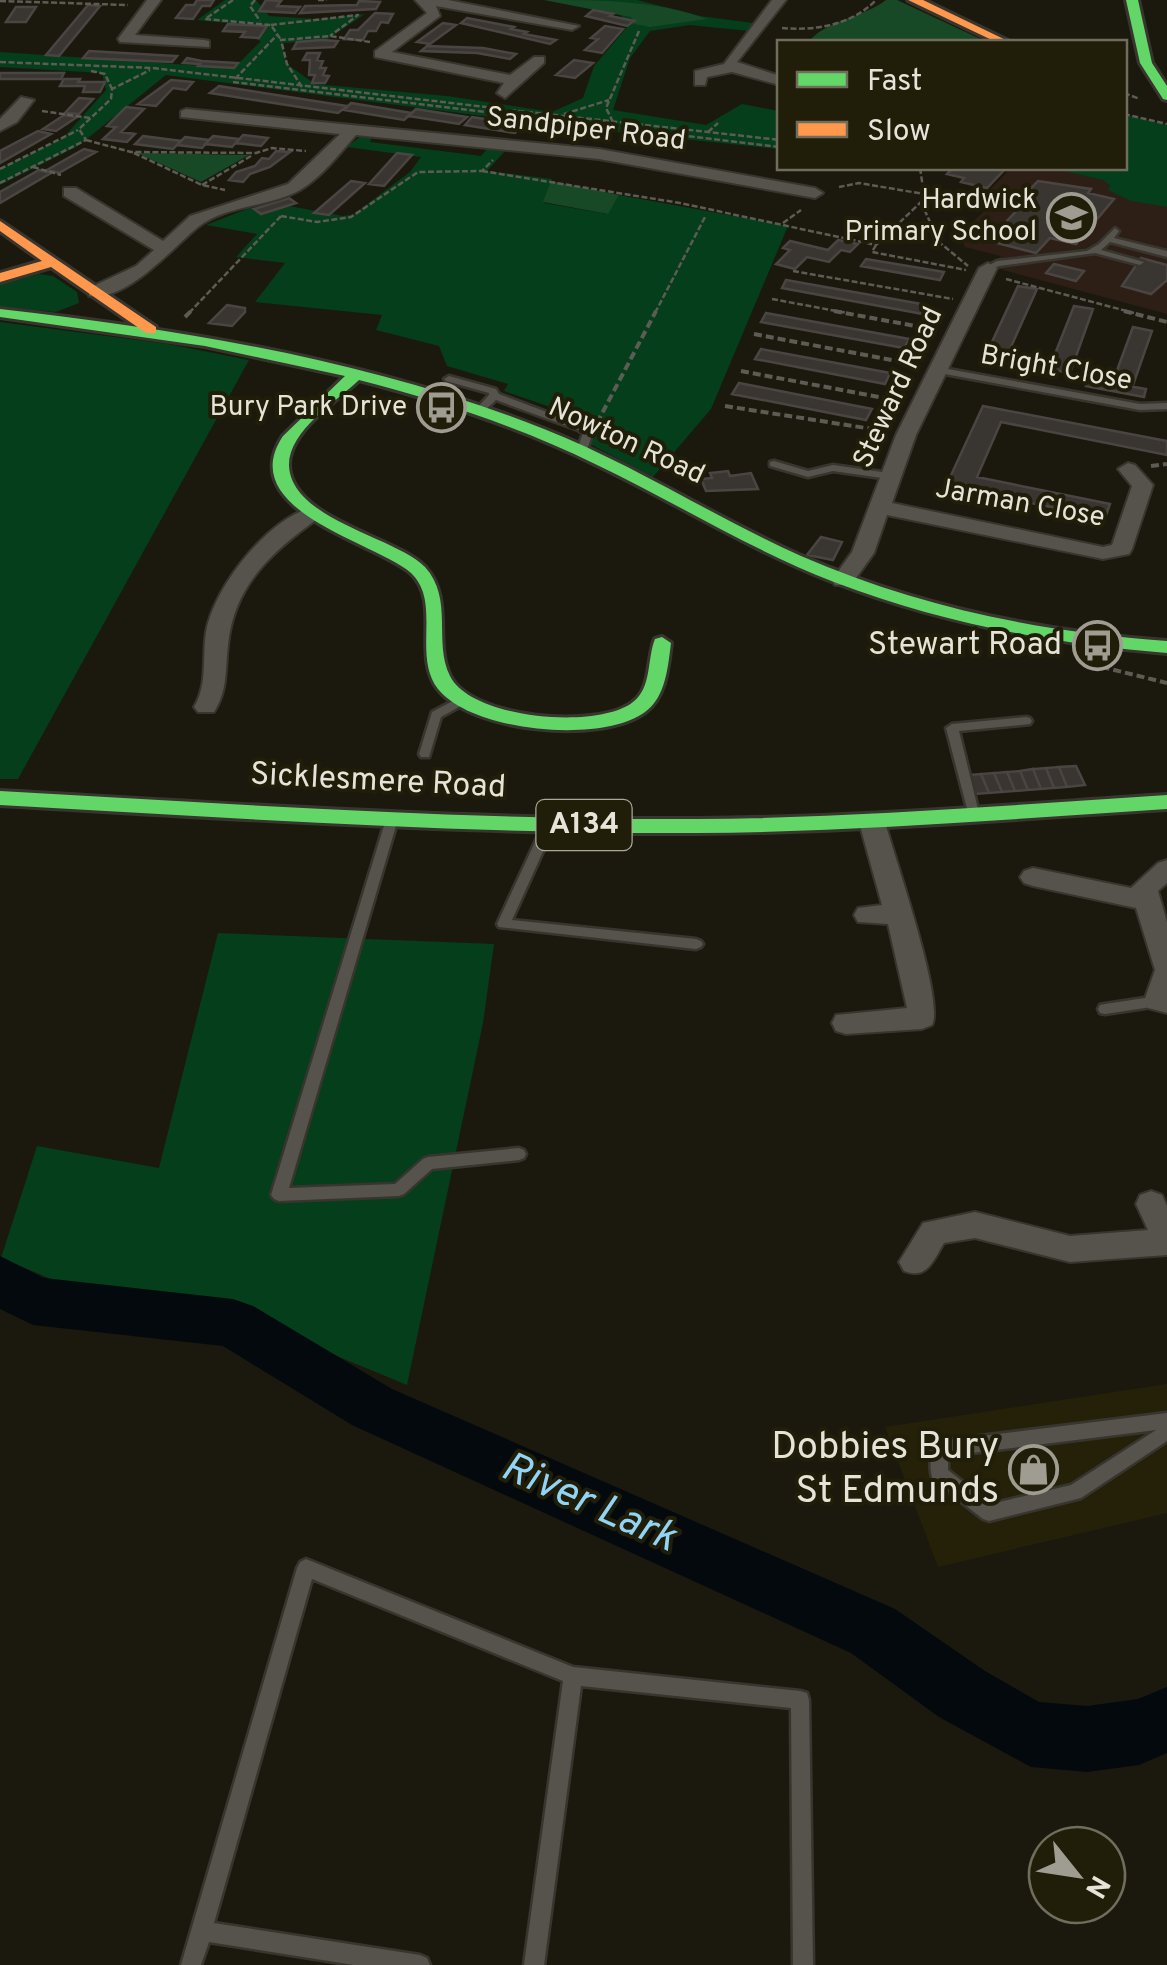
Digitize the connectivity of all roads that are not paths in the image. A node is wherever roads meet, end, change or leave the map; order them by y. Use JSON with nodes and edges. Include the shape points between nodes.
{"nodes":[{"id":1,"x":423,"y":0,"type":"edge"},
{"id":2,"x":778,"y":0,"type":"edge"},
{"id":3,"x":914,"y":0,"type":"edge"},
{"id":4,"x":1132,"y":0,"type":"edge"},
{"id":5,"x":153,"y":3,"type":"edge"},
{"id":6,"x":572,"y":26,"type":"dead end"},
{"id":7,"x":1000,"y":40,"type":"edge"},
{"id":8,"x":204,"y":44,"type":"dead end"},
{"id":9,"x":539,"y":60,"type":"dead end"},
{"id":10,"x":732,"y":67,"type":"junction"},
{"id":11,"x":513,"y":80,"type":"junction"},
{"id":12,"x":777,"y":80,"type":"edge"},
{"id":13,"x":700,"y":82,"type":"dead end"},
{"id":14,"x":1151,"y":86,"type":"edge"},
{"id":15,"x":503,"y":96,"type":"dead end"},
{"id":16,"x":22,"y":104,"type":"road end"},
{"id":17,"x":186,"y":114,"type":"dead end"},
{"id":18,"x":0,"y":126,"type":"edge"},
{"id":19,"x":350,"y":132,"type":"junction"},
{"id":20,"x":838,"y":187,"type":"road end"},
{"id":21,"x":70,"y":192,"type":"dead end"},
{"id":22,"x":0,"y":225,"type":"edge"},
{"id":23,"x":163,"y":248,"type":"junction"},
{"id":24,"x":1096,"y":251,"type":"junction"},
{"id":25,"x":1167,"y":254,"type":"edge"},
{"id":26,"x":52,"y":262,"type":"junction"},
{"id":27,"x":1140,"y":262,"type":"dead end"},
{"id":28,"x":986,"y":271,"type":"joint"},
{"id":29,"x":0,"y":278,"type":"edge"},
{"id":30,"x":94,"y":292,"type":"junction"},
{"id":31,"x":1,"y":313,"type":"edge"},
{"id":32,"x":48,"y":318,"type":"junction"},
{"id":33,"x":167,"y":336,"type":"junction"},
{"id":34,"x":937,"y":370,"type":"junction"},
{"id":35,"x":356,"y":375,"type":"junction"},
{"id":36,"x":448,"y":379,"type":"dead end"},
{"id":37,"x":486,"y":404,"type":"junction"},
{"id":38,"x":1167,"y":406,"type":"edge"},
{"id":39,"x":774,"y":464,"type":"dead end"},
{"id":40,"x":1128,"y":468,"type":"dead end"},
{"id":41,"x":889,"y":476,"type":"junction"},
{"id":42,"x":879,"y":507,"type":"junction"},
{"id":43,"x":313,"y":513,"type":"junction"},
{"id":44,"x":871,"y":536,"type":"junction"},
{"id":45,"x":843,"y":580,"type":"junction"},
{"id":46,"x":880,"y":593,"type":"junction"},
{"id":47,"x":1167,"y":647,"type":"edge"},
{"id":48,"x":653,"y":653,"type":"dead end"},
{"id":49,"x":462,"y":700,"type":"junction"},
{"id":50,"x":206,"y":707,"type":"dead end"},
{"id":51,"x":1026,"y":721,"type":"dead end"},
{"id":52,"x":425,"y":754,"type":"dead end"},
{"id":53,"x":0,"y":798,"type":"edge"},
{"id":54,"x":1167,"y":802,"type":"edge"},
{"id":55,"x":972,"y":814,"type":"junction"},
{"id":56,"x":392,"y":818,"type":"junction"},
{"id":57,"x":872,"y":822,"type":"junction"},
{"id":58,"x":549,"y":824,"type":"junction"},
{"id":59,"x":1167,"y":869,"type":"edge"},
{"id":60,"x":1033,"y":877,"type":"dead end"},
{"id":61,"x":1149,"y":901,"type":"junction"},
{"id":62,"x":898,"y":914,"type":"junction"},
{"id":63,"x":867,"y":915,"type":"dead end"},
{"id":64,"x":696,"y":944,"type":"dead end"},
{"id":65,"x":1167,"y":971,"type":"edge"},
{"id":66,"x":1163,"y":1002,"type":"edge"},
{"id":67,"x":1105,"y":1009,"type":"dead end"},
{"id":68,"x":846,"y":1023,"type":"dead end"},
{"id":69,"x":519,"y":1154,"type":"dead end"},
{"id":70,"x":1152,"y":1204,"type":"dead end"},
{"id":71,"x":1167,"y":1241,"type":"edge"},
{"id":72,"x":915,"y":1262,"type":"dead end"},
{"id":73,"x":1167,"y":1420,"type":"edge"},
{"id":74,"x":1167,"y":1432,"type":"edge"},
{"id":75,"x":573,"y":1676,"type":"junction"},
{"id":76,"x":202,"y":1931,"type":"junction"},
{"id":77,"x":192,"y":1965,"type":"edge"},
{"id":78,"x":420,"y":1965,"type":"edge"},
{"id":79,"x":534,"y":1965,"type":"edge"},
{"id":80,"x":803,"y":1965,"type":"edge"}],
"edges":[{"from":1,"to":6,"type":"street"},
{"from":1,"to":11,"type":"street","via":[[435,13],[380,54]]},
{"from":2,"to":10,"type":"street"},
{"from":3,"to":7,"type":"main road"},
{"from":4,"to":14,"type":"main road"},
{"from":5,"to":8,"type":"street","via":[[125,39]]},
{"from":9,"to":11,"type":"street"},
{"from":10,"to":12,"type":"street"},
{"from":10,"to":13,"type":"street","via":[[700,74]]},
{"from":11,"to":15,"type":"street"},
{"from":16,"to":18,"type":"street"},
{"from":17,"to":19,"type":"street","name":"Sandpiper Road"},
{"from":19,"to":20,"type":"street","name":"Sandpiper Road","via":[[599,154],[811,200]]},
{"from":19,"to":23,"type":"street","via":[[306,178],[273,196],[205,216]]},
{"from":21,"to":23,"type":"street"},
{"from":22,"to":26,"type":"main road"},
{"from":23,"to":30,"type":"street","via":[[142,270]]},
{"from":24,"to":25,"type":"lane","via":[[1112,235]]},
{"from":24,"to":27,"type":"lane"},
{"from":24,"to":28,"type":"lane"},
{"from":26,"to":29,"type":"main road"},
{"from":26,"to":30,"type":"main road"},
{"from":28,"to":34,"type":"street","name":"Steward Road"},
{"from":30,"to":32,"type":"main road","name":"Nowton Road","via":[[89,306]]},
{"from":30,"to":33,"type":"main road"},
{"from":31,"to":32,"type":"main road","name":"Nowton Road"},
{"from":32,"to":33,"type":"main road","name":"Nowton Road"},
{"from":33,"to":35,"type":"main road","name":"Nowton Road"},
{"from":34,"to":38,"type":"lane","name":"Bright Close","via":[[1140,407]]},
{"from":34,"to":41,"type":"street","name":"Steward Road"},
{"from":35,"to":37,"type":"main road","name":"Nowton Road"},
{"from":35,"to":43,"type":"main road","via":[[297,430],[278,460],[282,477]]},
{"from":36,"to":37,"type":"lane","via":[[493,392]]},
{"from":37,"to":45,"type":"main road","name":"Nowton Road","via":[[585,441]]},
{"from":39,"to":41,"type":"lane","via":[[808,474],[833,468]]},
{"from":40,"to":42,"type":"street","name":"Jarman Close","via":[[1142,485],[1129,534],[1121,549],[1102,553]]},
{"from":41,"to":42,"type":"street","name":"Steward Road"},
{"from":42,"to":44,"type":"street","name":"Steward Road"},
{"from":43,"to":49,"type":"main road","via":[[430,582],[437,668]]},
{"from":43,"to":50,"type":"street","via":[[240,574],[221,610],[216,693]]},
{"from":44,"to":45,"type":"street","name":"Steward Road"},
{"from":44,"to":46,"type":"street","name":"Steward Road"},
{"from":45,"to":46,"type":"main road","name":"Nowton Road"},
{"from":46,"to":47,"type":"main road","name":"Nowton Road","via":[[970,622],[1075,641]]},
{"from":48,"to":49,"type":"main road","via":[[652,694],[624,716],[523,718]]},
{"from":49,"to":52,"type":"lane","via":[[436,715]]},
{"from":51,"to":55,"type":"lane","via":[[952,728]]},
{"from":53,"to":56,"type":"main road","name":"Sicklesmere Road","number":"A134"},
{"from":54,"to":55,"type":"main road","name":"Sicklesmere Road","number":"A134"},
{"from":55,"to":57,"type":"main road","name":"Sicklesmere Road","number":"A134"},
{"from":56,"to":58,"type":"main road","name":"Sicklesmere Road","number":"A134"},
{"from":56,"to":69,"type":"lane","via":[[279,1195],[400,1190],[428,1163]]},
{"from":57,"to":58,"type":"main road","name":"Sicklesmere Road","number":"A134"},
{"from":57,"to":62,"type":"street"},
{"from":58,"to":64,"type":"lane","via":[[504,924]]},
{"from":59,"to":61,"type":"street","via":[[1144,888]]},
{"from":60,"to":61,"type":"street"},
{"from":61,"to":65,"type":"street"},
{"from":62,"to":63,"type":"street"},
{"from":62,"to":68,"type":"street","via":[[922,1018]]},
{"from":65,"to":66,"type":"street"},
{"from":66,"to":67,"type":"lane"},
{"from":70,"to":71,"type":"street"},
{"from":71,"to":72,"type":"street","via":[[1070,1250],[976,1226],[934,1232]]},
{"from":73,"to":74,"type":"lane","via":[[940,1449],[939,1474],[989,1513],[1075,1492]]},
{"from":75,"to":76,"type":"lane","via":[[306,1568]]},
{"from":75,"to":79,"type":"lane"},
{"from":75,"to":80,"type":"lane","via":[[800,1700]]},
{"from":76,"to":77,"type":"lane"},
{"from":76,"to":78,"type":"lane"}]}
